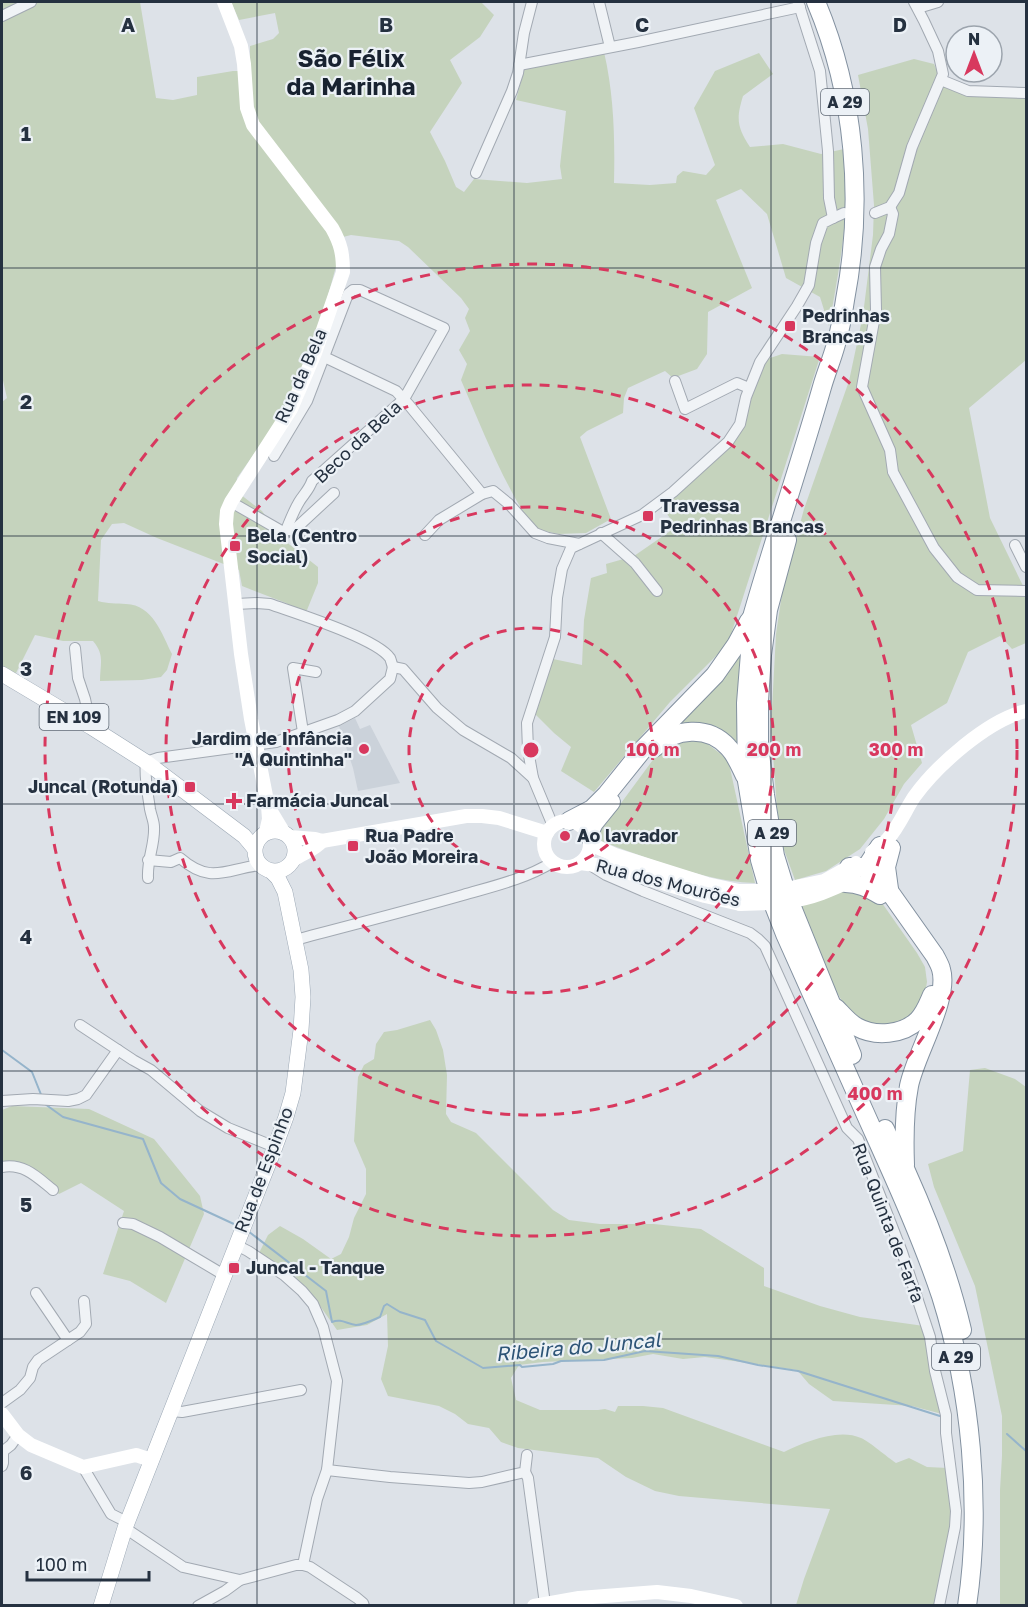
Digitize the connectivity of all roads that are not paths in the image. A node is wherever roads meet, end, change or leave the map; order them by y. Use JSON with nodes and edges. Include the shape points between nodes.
{"nodes":[{"id":1,"x":31,"y":2,"type":"edge"},
{"id":2,"x":224,"y":2,"type":"edge"},
{"id":3,"x":532,"y":2,"type":"edge"},
{"id":4,"x":599,"y":2,"type":"edge"},
{"id":5,"x":827,"y":2,"type":"edge"},
{"id":6,"x":938,"y":2,"type":"edge"},
{"id":7,"x":805,"y":3,"type":"edge"},
{"id":8,"x":916,"y":5,"type":"edge"},
{"id":9,"x":2,"y":16,"type":"edge"},
{"id":10,"x":610,"y":47,"type":"junction"},
{"id":11,"x":519,"y":65,"type":"junction"},
{"id":12,"x":940,"y":80,"type":"junction"},
{"id":13,"x":1026,"y":93,"type":"edge"},
{"id":14,"x":476,"y":173,"type":"dead end"},
{"id":15,"x":890,"y":207,"type":"junction"},
{"id":16,"x":844,"y":213,"type":"dead end"},
{"id":17,"x":875,"y":213,"type":"dead end"},
{"id":18,"x":833,"y":218,"type":"junction"},
{"id":19,"x":353,"y":290,"type":"joint"},
{"id":20,"x":320,"y":355,"type":"junction"},
{"id":21,"x":675,"y":381,"type":"dead end"},
{"id":22,"x":749,"y":388,"type":"junction"},
{"id":23,"x":404,"y":399,"type":"junction"},
{"id":24,"x":274,"y":456,"type":"dead end"},
{"id":25,"x":334,"y":493,"type":"dead end"},
{"id":26,"x":482,"y":494,"type":"junction"},
{"id":27,"x":231,"y":502,"type":"junction"},
{"id":28,"x":285,"y":533,"type":"junction"},
{"id":29,"x":601,"y":533,"type":"junction"},
{"id":30,"x":425,"y":535,"type":"dead end"},
{"id":31,"x":579,"y":544,"type":"junction"},
{"id":32,"x":1015,"y":545,"type":"dead end"},
{"id":33,"x":1026,"y":567,"type":"edge"},
{"id":34,"x":657,"y":591,"type":"dead end"},
{"id":35,"x":1026,"y":591,"type":"edge"},
{"id":36,"x":236,"y":604,"type":"junction"},
{"id":37,"x":752,"y":617,"type":"junction"},
{"id":38,"x":75,"y":648,"type":"dead end"},
{"id":39,"x":393,"y":667,"type":"junction"},
{"id":40,"x":316,"y":672,"type":"dead end"},
{"id":41,"x":2,"y":674,"type":"edge"},
{"id":42,"x":1026,"y":711,"type":"edge"},
{"id":43,"x":91,"y":727,"type":"junction"},
{"id":44,"x":303,"y":732,"type":"junction"},
{"id":45,"x":257,"y":745,"type":"junction"},
{"id":46,"x":528,"y":750,"type":"junction"},
{"id":47,"x":511,"y":758,"type":"junction"},
{"id":48,"x":146,"y":762,"type":"junction"},
{"id":49,"x":533,"y":778,"type":"junction"},
{"id":50,"x":747,"y":781,"type":"junction"},
{"id":51,"x":268,"y":806,"type":"junction"},
{"id":52,"x":556,"y":826,"type":"junction"},
{"id":53,"x":287,"y":835,"type":"junction"},
{"id":54,"x":589,"y":839,"type":"junction"},
{"id":55,"x":322,"y":842,"type":"junction"},
{"id":56,"x":885,"y":847,"type":"junction"},
{"id":57,"x":261,"y":851,"type":"junction"},
{"id":58,"x":148,"y":860,"type":"junction"},
{"id":59,"x":552,"y":862,"type":"junction"},
{"id":60,"x":291,"y":863,"type":"junction"},
{"id":61,"x":584,"y":863,"type":"junction"},
{"id":62,"x":868,"y":869,"type":"junction"},
{"id":63,"x":148,"y":878,"type":"dead end"},
{"id":64,"x":836,"y":881,"type":"junction"},
{"id":65,"x":285,"y":892,"type":"junction"},
{"id":66,"x":885,"y":893,"type":"junction"},
{"id":67,"x":739,"y":897,"type":"junction"},
{"id":68,"x":295,"y":940,"type":"junction"},
{"id":69,"x":831,"y":1002,"type":"junction"},
{"id":70,"x":80,"y":1025,"type":"dead end"},
{"id":71,"x":118,"y":1050,"type":"junction"},
{"id":72,"x":2,"y":1101,"type":"edge"},
{"id":73,"x":274,"y":1147,"type":"junction"},
{"id":74,"x":2,"y":1167,"type":"edge"},
{"id":75,"x":905,"y":1170,"type":"junction"},
{"id":76,"x":53,"y":1190,"type":"dead end"},
{"id":77,"x":123,"y":1223,"type":"dead end"},
{"id":78,"x":236,"y":1245,"type":"junction"},
{"id":79,"x":224,"y":1275,"type":"junction"},
{"id":80,"x":36,"y":1293,"type":"dead end"},
{"id":81,"x":84,"y":1301,"type":"dead end"},
{"id":82,"x":68,"y":1340,"type":"junction"},
{"id":83,"x":301,"y":1390,"type":"dead end"},
{"id":84,"x":2,"y":1403,"type":"edge"},
{"id":85,"x":171,"y":1411,"type":"junction"},
{"id":86,"x":2,"y":1414,"type":"edge"},
{"id":87,"x":18,"y":1435,"type":"junction"},
{"id":88,"x":2,"y":1452,"type":"edge"},
{"id":89,"x":527,"y":1455,"type":"dead end"},
{"id":90,"x":152,"y":1460,"type":"junction"},
{"id":91,"x":2,"y":1466,"type":"edge"},
{"id":92,"x":83,"y":1467,"type":"junction"},
{"id":93,"x":327,"y":1470,"type":"junction"},
{"id":94,"x":525,"y":1472,"type":"junction"},
{"id":95,"x":126,"y":1525,"type":"junction"},
{"id":96,"x":303,"y":1565,"type":"junction"},
{"id":97,"x":240,"y":1580,"type":"junction"},
{"id":98,"x":577,"y":1602,"type":"edge"},
{"id":99,"x":101,"y":1605,"type":"edge"},
{"id":100,"x":198,"y":1605,"type":"edge"},
{"id":101,"x":364,"y":1605,"type":"edge"},
{"id":102,"x":539,"y":1605,"type":"edge"},
{"id":103,"x":736,"y":1605,"type":"edge"},
{"id":104,"x":939,"y":1605,"type":"edge"},
{"id":105,"x":968,"y":1605,"type":"edge"},
{"id":106,"x":979,"y":1605,"type":"edge"}],
"edges":[{"from":1,"to":9,"type":"street"},
{"from":2,"to":20,"type":"street","name":"Rua da Bela","via":[[241,46],[247,108],[253,125],[340,242],[343,272]]},
{"from":3,"to":11,"type":"street"},
{"from":4,"to":10,"type":"street"},
{"from":5,"to":69,"type":"highway","number":"A 29","via":[[850,72],[859,117],[865,178],[864,240],[846,346],[768,610],[759,745],[776,856],[787,895]]},
{"from":6,"to":8,"type":"street"},
{"from":7,"to":10,"type":"street"},
{"from":7,"to":18,"type":"street","via":[[820,71]]},
{"from":7,"to":37,"type":"highway","number":"A 29","via":[[825,24],[848,117],[854,178],[853,238],[836,345]]},
{"from":8,"to":12,"type":"street","via":[[938,51],[943,74]]},
{"from":10,"to":11,"type":"street"},
{"from":11,"to":14,"type":"street","via":[[512,91]]},
{"from":12,"to":13,"type":"street","via":[[968,91]]},
{"from":12,"to":15,"type":"street","via":[[912,147],[899,193]]},
{"from":15,"to":17,"type":"street"},
{"from":15,"to":35,"type":"street","via":[[890,234],[875,267],[876,310],[862,387],[890,450],[893,472],[933,548],[957,577],[977,590]]},
{"from":16,"to":18,"type":"street"},
{"from":18,"to":22,"type":"street","via":[[823,223],[809,285],[760,362]]},
{"from":19,"to":20,"type":"street","name":"Rua da Bela"},
{"from":19,"to":23,"type":"street","name":"Beco da Bela","via":[[444,328]]},
{"from":20,"to":23,"type":"street","via":[[396,391]]},
{"from":20,"to":24,"type":"street","name":"Rua da Bela","via":[[307,401]]},
{"from":20,"to":27,"type":"street","name":"Rua da Bela","via":[[291,409]]},
{"from":21,"to":22,"type":"street","via":[[685,409],[737,383]]},
{"from":22,"to":29,"type":"street","via":[[740,424],[728,442],[642,515]]},
{"from":23,"to":26,"type":"street"},
{"from":23,"to":28,"type":"street","name":"Beco da Bela","via":[[312,482]]},
{"from":25,"to":28,"type":"street","via":[[293,531]]},
{"from":26,"to":30,"type":"street","via":[[438,520]]},
{"from":26,"to":31,"type":"street","via":[[493,491],[535,532]]},
{"from":27,"to":28,"type":"street"},
{"from":27,"to":36,"type":"street","name":"Rua da Bela","via":[[226,524]]},
{"from":29,"to":31,"type":"street"},
{"from":29,"to":34,"type":"street","via":[[634,562]]},
{"from":31,"to":46,"type":"street","via":[[571,548],[561,569],[555,637],[526,723]]},
{"from":32,"to":33,"type":"street"},
{"from":36,"to":39,"type":"street","via":[[270,604],[360,638],[378,647],[391,659]]},
{"from":36,"to":45,"type":"street","name":"Rua da Bela"},
{"from":37,"to":50,"type":"highway","number":"A 29","via":[[746,703]]},
{"from":37,"to":52,"type":"highway","via":[[715,675],[644,748],[607,794],[592,809]]},
{"from":38,"to":43,"type":"street","via":[[78,678]]},
{"from":39,"to":44,"type":"street","via":[[390,679],[355,711]]},
{"from":39,"to":47,"type":"street","via":[[404,669],[437,708],[463,730]]},
{"from":40,"to":44,"type":"street","via":[[293,668]]},
{"from":41,"to":43,"type":"main road","number":"EN 109"},
{"from":42,"to":56,"type":"street","name":"Rua dos Mourões","via":[[998,722],[946,763]]},
{"from":43,"to":48,"type":"main road","number":"EN 109"},
{"from":44,"to":45,"type":"street"},
{"from":45,"to":48,"type":"street"},
{"from":45,"to":51,"type":"street","name":"Rua da Bela"},
{"from":46,"to":47,"type":"street"},
{"from":46,"to":49,"type":"street"},
{"from":47,"to":49,"type":"street"},
{"from":48,"to":57,"type":"main road","number":"EN 109","via":[[244,836],[251,837]]},
{"from":48,"to":58,"type":"street","via":[[154,823]]},
{"from":49,"to":52,"type":"street"},
{"from":50,"to":54,"type":"highway","via":[[721,741],[702,732],[671,735],[655,747],[594,823]]},
{"from":50,"to":105,"type":"highway","number":"A 29","via":[[760,860],[781,925],[920,1238],[941,1297],[965,1400],[972,1460]]},
{"from":51,"to":53,"type":"street","name":"Rua da Bela"},
{"from":51,"to":57,"type":"street","name":"Rua da Bela"},
{"from":52,"to":54,"type":"street","via":[[582,827]]},
{"from":52,"to":55,"type":"street","via":[[466,816]]},
{"from":52,"to":59,"type":"street","via":[[544,840]]},
{"from":53,"to":55,"type":"street"},
{"from":53,"to":57,"type":"main road","number":"EN 109","via":[[278,831]]},
{"from":53,"to":60,"type":"main road","via":[[295,848]]},
{"from":54,"to":61,"type":"street"},
{"from":54,"to":67,"type":"street","name":"Rua dos Mourões","via":[[606,852]]},
{"from":55,"to":60,"type":"street"},
{"from":56,"to":62,"type":"highway","via":[[871,859]]},
{"from":56,"to":64,"type":"street","name":"Rua dos Mourões"},
{"from":56,"to":66,"type":"highway"},
{"from":57,"to":58,"type":"street","via":[[239,869],[215,874],[201,872],[180,858],[171,862]]},
{"from":57,"to":60,"type":"main road","number":"EN 109","via":[[277,871]]},
{"from":57,"to":65,"type":"main road","name":"Rua de Espinho"},
{"from":58,"to":63,"type":"street"},
{"from":59,"to":61,"type":"street","via":[[568,867]]},
{"from":59,"to":68,"type":"street","via":[[529,875],[494,886]]},
{"from":60,"to":65,"type":"main road","name":"Rua de Espinho"},
{"from":61,"to":67,"type":"street","name":"Rua dos Mourões","via":[[705,896]]},
{"from":61,"to":104,"type":"street","name":"Rua Quinta de Farfa","via":[[750,933],[765,946],[847,1128],[858,1139],[930,1337],[946,1415],[956,1519]]},
{"from":62,"to":64,"type":"highway","via":[[857,867]]},
{"from":62,"to":66,"type":"highway","via":[[877,874]]},
{"from":64,"to":66,"type":"highway"},
{"from":64,"to":67,"type":"street","name":"Rua dos Mourões","bridge":true,"via":[[806,899],[773,903]]},
{"from":65,"to":68,"type":"main road","name":"Rua de Espinho"},
{"from":66,"to":69,"type":"highway","via":[[930,965],[932,994],[926,1009],[906,1029],[872,1033],[856,1027]]},
{"from":66,"to":75,"type":"highway","via":[[935,956],[942,971],[936,1011],[910,1083],[905,1114]]},
{"from":68,"to":73,"type":"main road","name":"Rua de Espinho","via":[[303,997],[301,1030],[293,1093]]},
{"from":69,"to":75,"type":"highway","number":"A 29"},
{"from":70,"to":71,"type":"street"},
{"from":71,"to":72,"type":"street","via":[[86,1095],[78,1100]]},
{"from":71,"to":73,"type":"street","via":[[151,1070],[200,1111],[228,1128]]},
{"from":73,"to":78,"type":"main road","name":"Rua de Espinho"},
{"from":74,"to":76,"type":"street","via":[[20,1167]]},
{"from":75,"to":106,"type":"highway","number":"A 29","via":[[954,1294],[974,1389],[985,1512]]},
{"from":77,"to":79,"type":"street","via":[[160,1237]]},
{"from":78,"to":79,"type":"main road","name":"Rua de Espinho"},
{"from":78,"to":93,"type":"street","via":[[275,1269],[313,1304],[337,1381]]},
{"from":79,"to":85,"type":"main road","name":"Rua de Espinho"},
{"from":80,"to":82,"type":"street"},
{"from":81,"to":82,"type":"street","via":[[86,1324]]},
{"from":82,"to":84,"type":"street","via":[[38,1360],[20,1390]]},
{"from":83,"to":85,"type":"street"},
{"from":85,"to":90,"type":"main road","name":"Rua de Espinho"},
{"from":86,"to":87,"type":"street"},
{"from":87,"to":88,"type":"street"},
{"from":87,"to":92,"type":"street","via":[[31,1445]]},
{"from":88,"to":91,"type":"street"},
{"from":89,"to":94,"type":"street"},
{"from":90,"to":92,"type":"street","via":[[136,1455]]},
{"from":90,"to":95,"type":"main road","name":"Rua de Espinho"},
{"from":92,"to":95,"type":"street","via":[[111,1514]]},
{"from":93,"to":94,"type":"street","via":[[469,1482]]},
{"from":93,"to":96,"type":"street"},
{"from":94,"to":102,"type":"street"},
{"from":95,"to":97,"type":"street","via":[[183,1567]]},
{"from":95,"to":99,"type":"main road","name":"Rua de Espinho"},
{"from":96,"to":97,"type":"street"},
{"from":96,"to":101,"type":"street"},
{"from":97,"to":100,"type":"street"},
{"from":98,"to":102,"type":"street"},
{"from":98,"to":103,"type":"street","via":[[657,1592]]}]}
